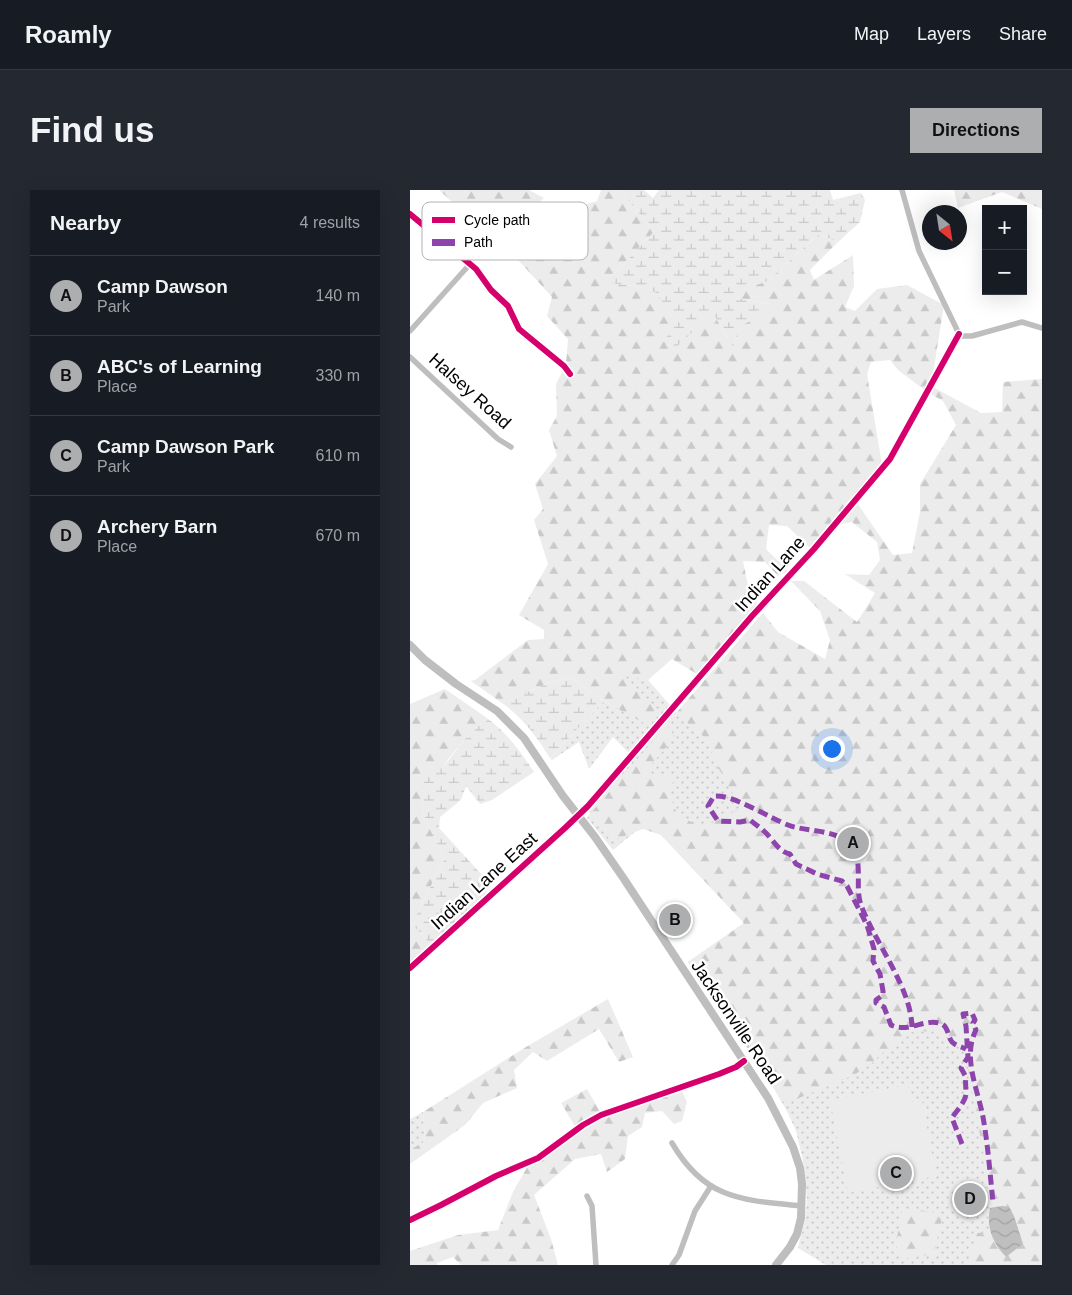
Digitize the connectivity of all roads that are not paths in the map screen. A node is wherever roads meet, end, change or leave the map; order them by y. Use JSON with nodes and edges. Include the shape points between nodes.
{"nodes":[{"id":1,"x":902,"y":190,"type":"edge"},
{"id":2,"x":410,"y":214,"type":"edge"},
{"id":3,"x":422,"y":224,"type":"edge"},
{"id":4,"x":465,"y":260,"type":"edge"},
{"id":5,"x":470,"y":264,"type":"junction"},
{"id":6,"x":1042,"y":328,"type":"edge"},
{"id":7,"x":410,"y":331,"type":"edge"},
{"id":8,"x":959,"y":334,"type":"junction"},
{"id":9,"x":410,"y":357,"type":"edge"},
{"id":10,"x":570,"y":374,"type":"dead end"},
{"id":11,"x":511,"y":447,"type":"dead end"},
{"id":12,"x":410,"y":645,"type":"edge"},
{"id":13,"x":578,"y":816,"type":"junction"},
{"id":14,"x":410,"y":968,"type":"edge"},
{"id":15,"x":744,"y":1061,"type":"junction"},
{"id":16,"x":672,"y":1143,"type":"dead end"},
{"id":17,"x":711,"y":1186,"type":"junction"},
{"id":18,"x":587,"y":1196,"type":"dead end"},
{"id":19,"x":802,"y":1206,"type":"junction"},
{"id":20,"x":410,"y":1220,"type":"edge"},
{"id":21,"x":780,"y":1264,"type":"edge"},
{"id":22,"x":596,"y":1265,"type":"edge"},
{"id":23,"x":672,"y":1265,"type":"edge"}],
"edges":[{"from":1,"to":8,"type":"street","via":[[919,251]]},
{"from":2,"to":3,"type":"street"},
{"from":4,"to":5,"type":"street"},
{"from":5,"to":7,"type":"street"},
{"from":5,"to":10,"type":"street","via":[[508,306],[519,328]]},
{"from":6,"to":8,"type":"street","via":[[1022,322],[972,336]]},
{"from":8,"to":13,"type":"street","name":"Indian Lane","via":[[886,464]]},
{"from":9,"to":11,"type":"street","name":"Halsey Road","via":[[498,439]]},
{"from":12,"to":13,"type":"main road","name":"Jacksonville Road","via":[[516,728]]},
{"from":13,"to":14,"type":"street","name":"Indian Lane East"},
{"from":13,"to":15,"type":"main road","name":"Jacksonville Road","via":[[621,874]]},
{"from":15,"to":19,"type":"main road","name":"Jacksonville Road","via":[[768,1098],[793,1147],[800,1168]]},
{"from":15,"to":20,"type":"street","via":[[710,1078],[601,1115],[538,1158]]},
{"from":16,"to":17,"type":"street","via":[[682,1160]]},
{"from":17,"to":19,"type":"street","via":[[732,1196]]},
{"from":17,"to":23,"type":"street","via":[[695,1211],[679,1255]]},
{"from":18,"to":22,"type":"street","via":[[592,1206]]},
{"from":19,"to":21,"type":"main road","name":"Jacksonville Road","via":[[797,1234]]}]}
